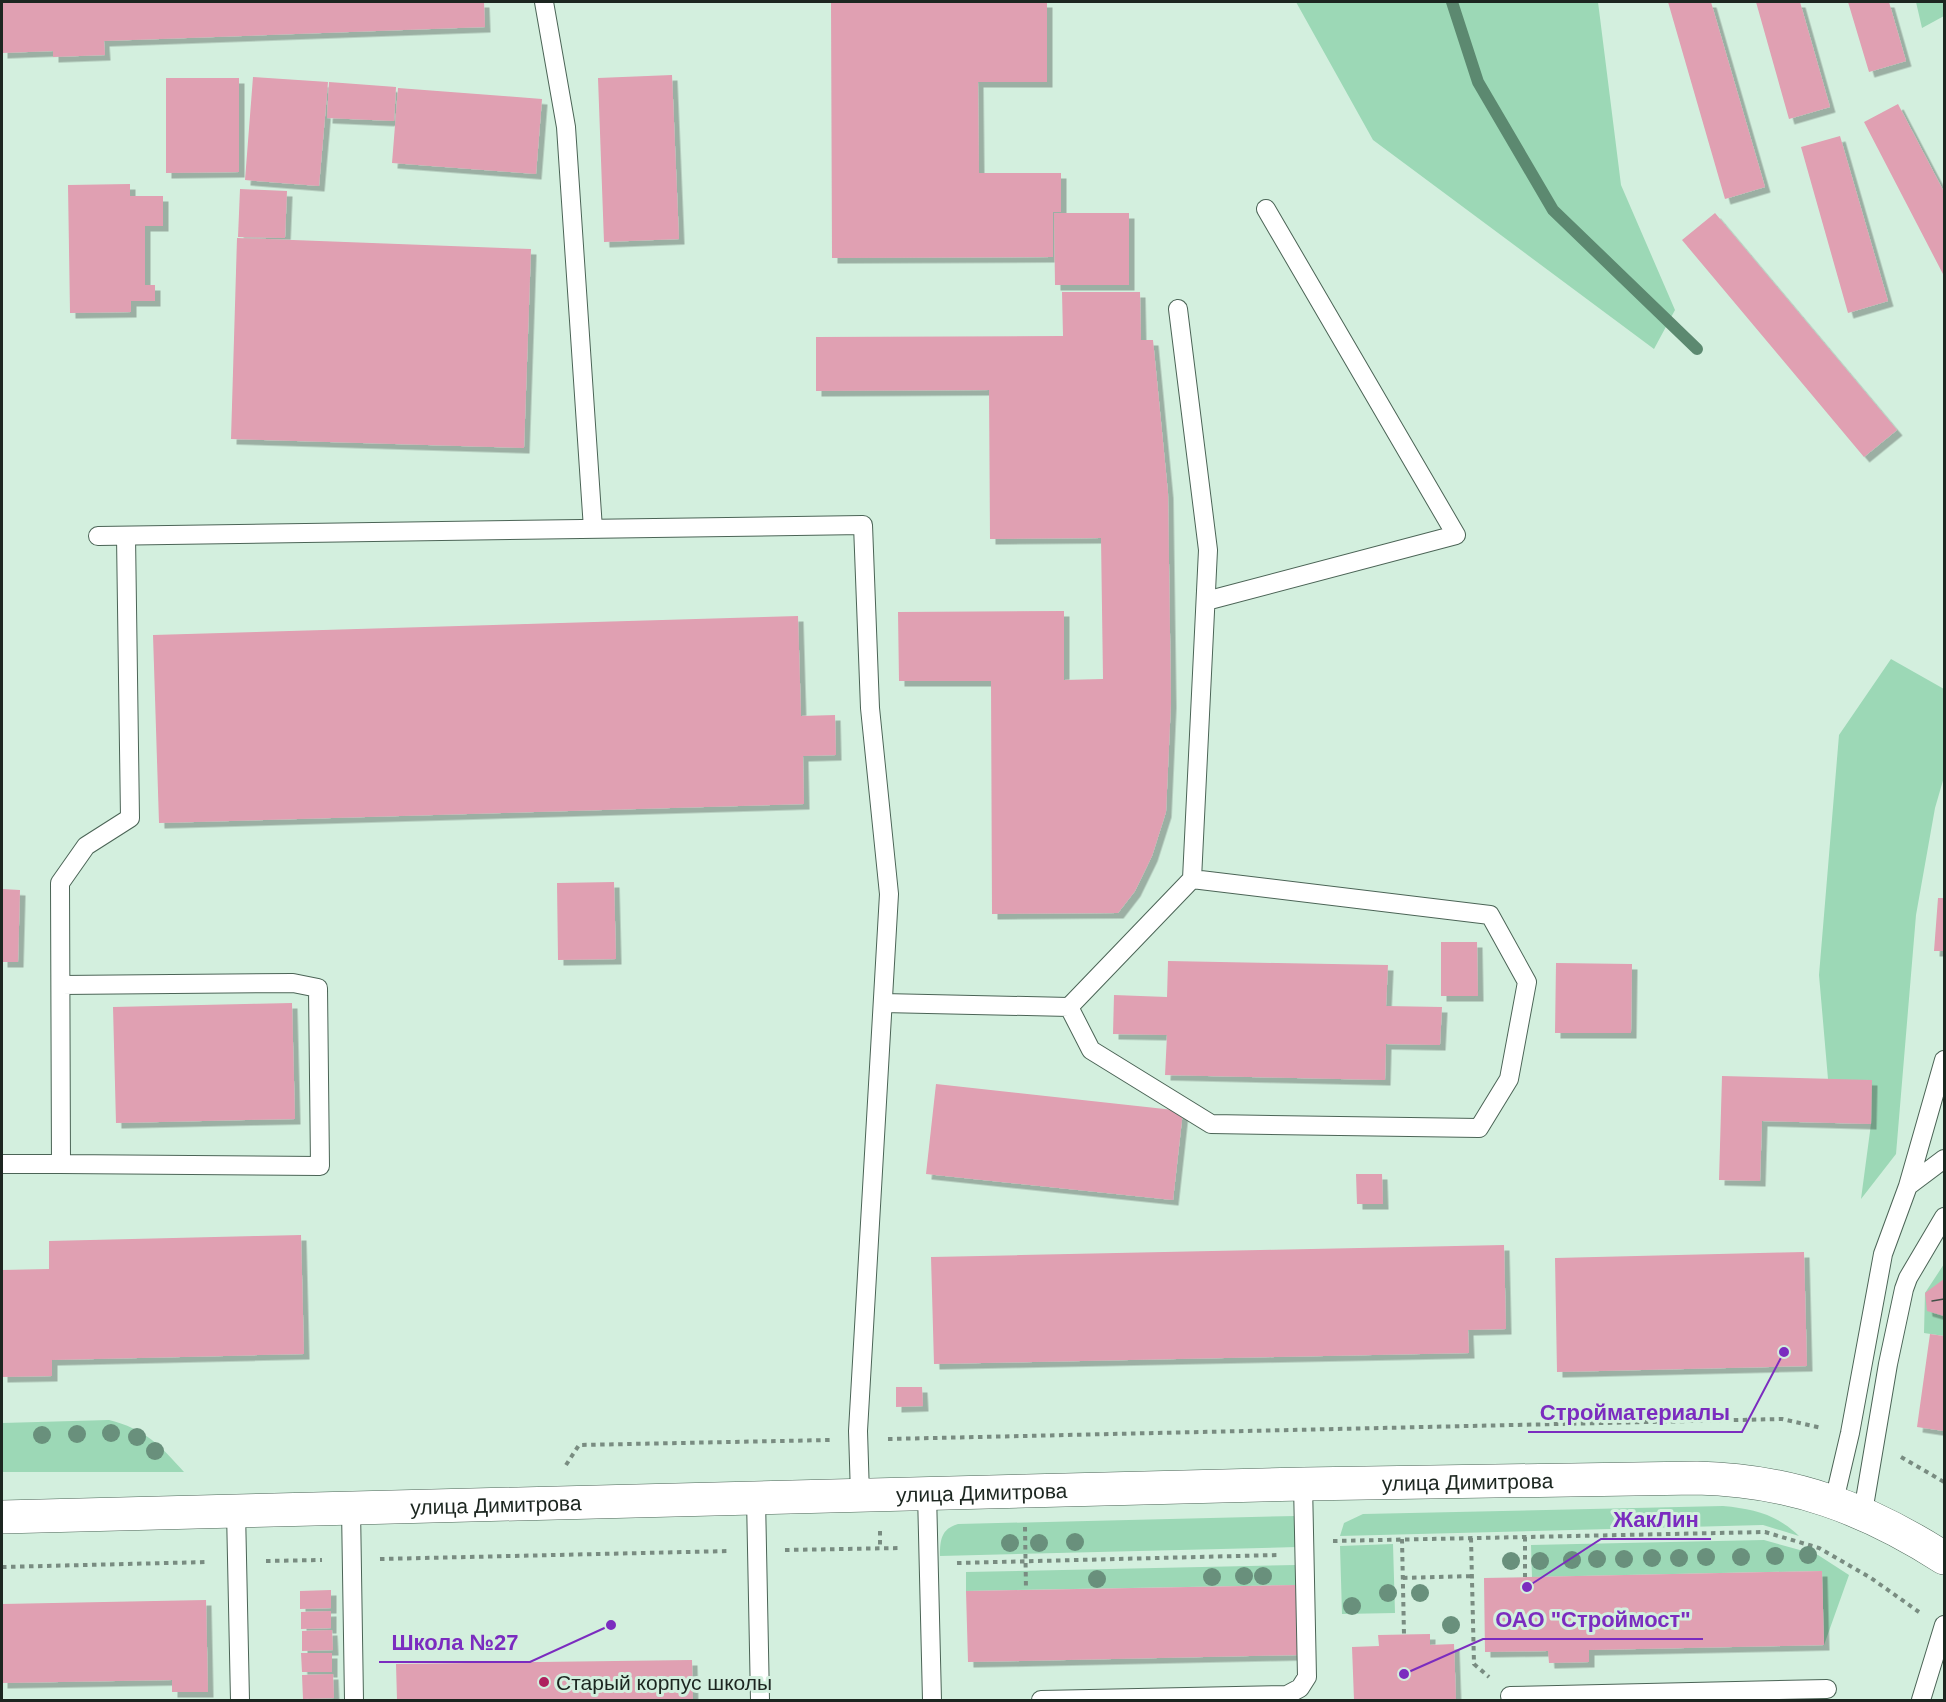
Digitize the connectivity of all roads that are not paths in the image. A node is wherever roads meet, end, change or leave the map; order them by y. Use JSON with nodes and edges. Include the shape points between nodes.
{"nodes":[{"id":1,"x":543,"y":2,"type":"edge"},
{"id":2,"x":1266,"y":209,"type":"dead end"},
{"id":3,"x":1178,"y":309,"type":"dead end"},
{"id":4,"x":593,"y":529,"type":"junction"},
{"id":5,"x":98,"y":536,"type":"dead end"},
{"id":6,"x":126,"y":536,"type":"junction"},
{"id":7,"x":1206,"y":601,"type":"junction"},
{"id":8,"x":1192,"y":879,"type":"junction"},
{"id":9,"x":61,"y":985,"type":"junction"},
{"id":10,"x":883,"y":1003,"type":"junction"},
{"id":11,"x":1069,"y":1007,"type":"junction"},
{"id":12,"x":1944,"y":1060,"type":"edge"},
{"id":13,"x":1944,"y":1159,"type":"edge"},
{"id":14,"x":2,"y":1164,"type":"edge"},
{"id":15,"x":61,"y":1164,"type":"junction"},
{"id":16,"x":1908,"y":1186,"type":"junction"},
{"id":17,"x":1944,"y":1218,"type":"edge"},
{"id":18,"x":1303,"y":1484,"type":"junction"},
{"id":19,"x":927,"y":1493,"type":"junction"},
{"id":20,"x":860,"y":1495,"type":"junction"},
{"id":21,"x":756,"y":1498,"type":"junction"},
{"id":22,"x":1848,"y":1507,"type":"junction"},
{"id":23,"x":351,"y":1508,"type":"junction"},
{"id":24,"x":236,"y":1511,"type":"junction"},
{"id":25,"x":2,"y":1517,"type":"edge"},
{"id":26,"x":1944,"y":1558,"type":"edge"},
{"id":27,"x":1944,"y":1627,"type":"edge"},
{"id":28,"x":1827,"y":1689,"type":"dead end"},
{"id":29,"x":1510,"y":1696,"type":"road end"},
{"id":30,"x":240,"y":1701,"type":"edge"},
{"id":31,"x":354,"y":1701,"type":"edge"},
{"id":32,"x":760,"y":1701,"type":"edge"},
{"id":33,"x":932,"y":1701,"type":"edge"},
{"id":34,"x":1041,"y":1701,"type":"edge"},
{"id":35,"x":1921,"y":1701,"type":"edge"}],
"edges":[{"from":1,"to":4,"type":"lane","via":[[566,127]]},
{"from":2,"to":7,"type":"lane","via":[[1456,535]]},
{"from":3,"to":7,"type":"lane","via":[[1208,550]]},
{"from":4,"to":6,"type":"lane"},
{"from":4,"to":10,"type":"lane","via":[[863,525],[870,708],[889,894]]},
{"from":5,"to":6,"type":"lane"},
{"from":6,"to":9,"type":"lane","via":[[130,818],[86,846],[60,883]]},
{"from":7,"to":8,"type":"lane"},
{"from":8,"to":11,"type":"lane"},
{"from":8,"to":11,"type":"lane","via":[[1490,915],[1527,982],[1509,1079],[1479,1128],[1211,1124],[1090,1050]]},
{"from":9,"to":15,"type":"lane"},
{"from":9,"to":15,"type":"lane","via":[[293,983],[318,988],[320,1166]]},
{"from":10,"to":11,"type":"lane"},
{"from":10,"to":20,"type":"lane","via":[[859,1440]]},
{"from":12,"to":16,"type":"lane"},
{"from":13,"to":16,"type":"lane"},
{"from":14,"to":15,"type":"lane"},
{"from":16,"to":22,"type":"lane","via":[[1878,1269],[1850,1433]]},
{"from":17,"to":22,"type":"lane","via":[[1906,1285],[1875,1442]]},
{"from":18,"to":19,"type":"main road","name":"улица Димитрова"},
{"from":18,"to":22,"type":"main road","name":"улица Димитрова","via":[[1741,1479],[1778,1485]]},
{"from":18,"to":34,"type":"lane","via":[[1307,1677],[1300,1688],[1287,1695]]},
{"from":19,"to":20,"type":"main road","name":"улица Димитрова"},
{"from":19,"to":33,"type":"lane"},
{"from":20,"to":21,"type":"main road","name":"улица Димитрова"},
{"from":21,"to":23,"type":"main road","name":"улица Димитрова"},
{"from":21,"to":32,"type":"lane"},
{"from":22,"to":26,"type":"main road","name":"улица Димитрова"},
{"from":23,"to":24,"type":"main road","name":"улица Димитрова"},
{"from":23,"to":31,"type":"lane"},
{"from":24,"to":25,"type":"main road","name":"улица Димитрова"},
{"from":24,"to":30,"type":"lane"},
{"from":27,"to":35,"type":"lane"},
{"from":28,"to":29,"type":"lane"}]}
